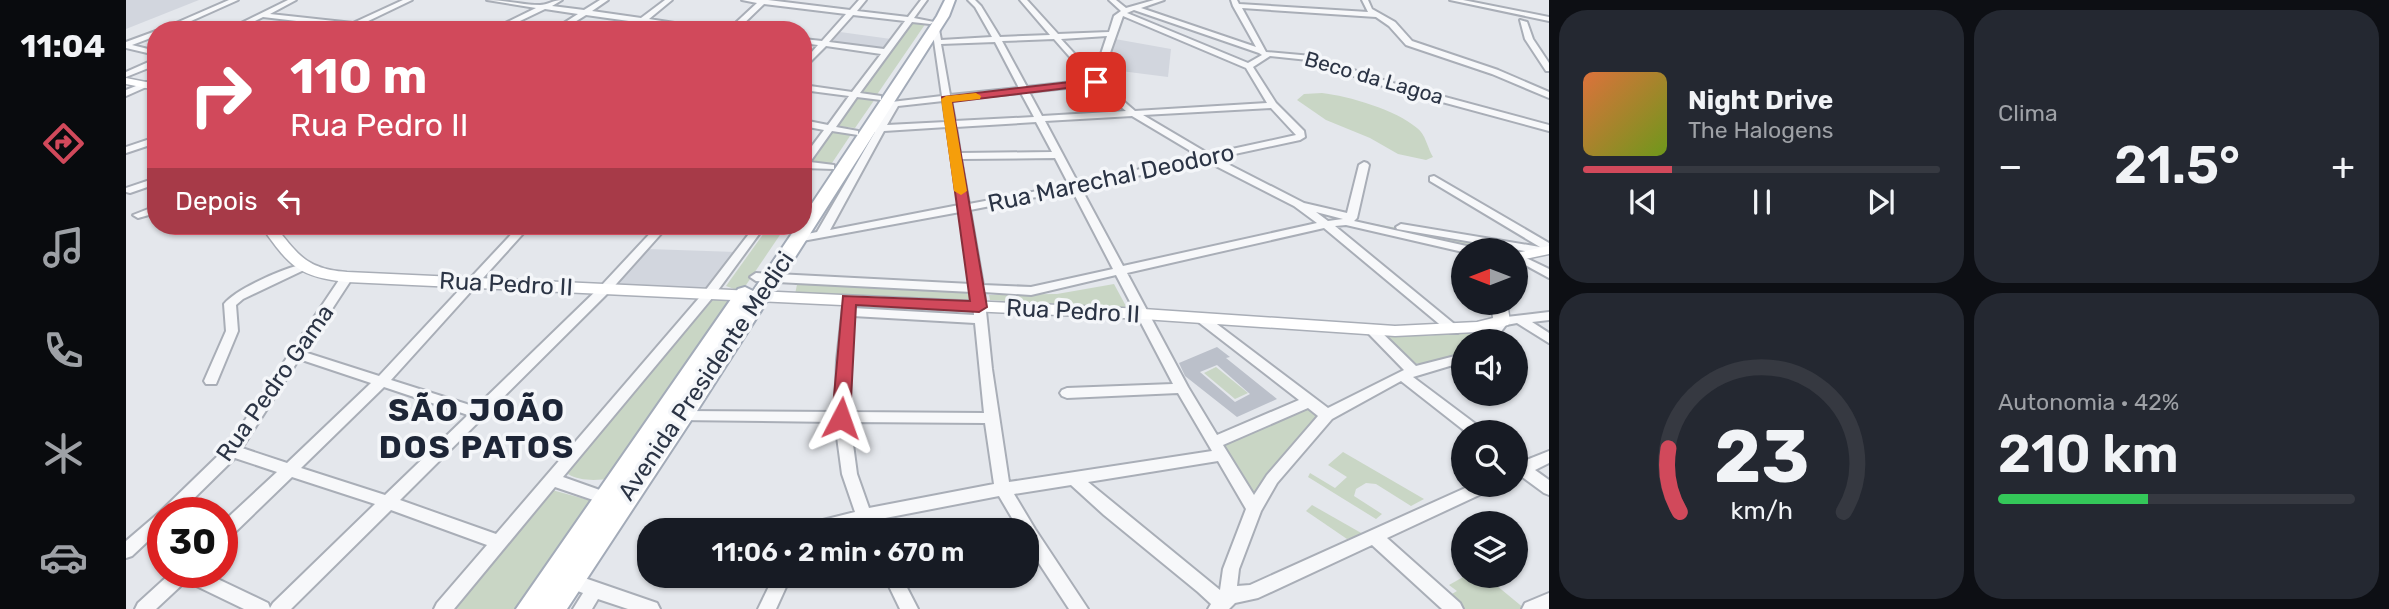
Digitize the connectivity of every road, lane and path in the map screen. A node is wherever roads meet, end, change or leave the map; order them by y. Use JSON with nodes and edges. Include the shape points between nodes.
{"nodes":[{"id":1,"x":235,"y":0,"type":"edge"},
{"id":2,"x":293,"y":0,"type":"edge"},
{"id":3,"x":409,"y":0,"type":"edge"},
{"id":4,"x":491,"y":0,"type":"edge"},
{"id":5,"x":559,"y":0,"type":"edge"},
{"id":6,"x":605,"y":0,"type":"edge"},
{"id":7,"x":669,"y":0,"type":"edge"},
{"id":8,"x":745,"y":0,"type":"edge"},
{"id":9,"x":863,"y":0,"type":"edge"},
{"id":10,"x":909,"y":0,"type":"edge"},
{"id":11,"x":971,"y":0,"type":"edge"},
{"id":12,"x":1023,"y":0,"type":"edge"},
{"id":13,"x":1112,"y":0,"type":"edge"},
{"id":14,"x":1161,"y":0,"type":"edge"},
{"id":15,"x":1365,"y":0,"type":"edge"},
{"id":16,"x":1453,"y":0,"type":"edge"},
{"id":17,"x":1511,"y":0,"type":"edge"},
{"id":18,"x":508,"y":1,"type":"edge"},
{"id":19,"x":764,"y":1,"type":"edge"},
{"id":20,"x":924,"y":1,"type":"edge"},
{"id":21,"x":1235,"y":3,"type":"edge"},
{"id":22,"x":544,"y":7,"type":"junction"},
{"id":23,"x":1127,"y":10,"type":"junction"},
{"id":24,"x":1501,"y":10,"type":"junction"},
{"id":25,"x":584,"y":13,"type":"junction"},
{"id":26,"x":852,"y":13,"type":"junction"},
{"id":27,"x":263,"y":15,"type":"junction"},
{"id":28,"x":1375,"y":15,"type":"junction"},
{"id":29,"x":939,"y":18,"type":"edge"},
{"id":30,"x":1546,"y":19,"type":"edge"},
{"id":31,"x":642,"y":20,"type":"junction"},
{"id":32,"x":909,"y":20,"type":"junction"},
{"id":33,"x":185,"y":21,"type":"edge"},
{"id":34,"x":250,"y":21,"type":"edge"},
{"id":35,"x":324,"y":21,"type":"edge"},
{"id":36,"x":362,"y":21,"type":"edge"},
{"id":37,"x":514,"y":21,"type":"edge"},
{"id":38,"x":571,"y":21,"type":"edge"},
{"id":39,"x":649,"y":21,"type":"edge"},
{"id":40,"x":742,"y":21,"type":"edge"},
{"id":41,"x":1522,"y":22,"type":"dead end"},
{"id":42,"x":1111,"y":34,"type":"junction"},
{"id":43,"x":1053,"y":36,"type":"junction"},
{"id":44,"x":147,"y":37,"type":"edge"},
{"id":45,"x":997,"y":39,"type":"junction"},
{"id":46,"x":812,"y":42,"type":"edge"},
{"id":47,"x":824,"y":44,"type":"junction"},
{"id":48,"x":126,"y":46,"type":"edge"},
{"id":49,"x":147,"y":51,"type":"edge"},
{"id":50,"x":886,"y":52,"type":"junction"},
{"id":51,"x":1263,"y":53,"type":"junction"},
{"id":52,"x":812,"y":57,"type":"edge"},
{"id":53,"x":147,"y":66,"type":"edge"},
{"id":54,"x":1249,"y":66,"type":"junction"},
{"id":55,"x":1549,"y":69,"type":"edge"},
{"id":56,"x":126,"y":75,"type":"edge"},
{"id":57,"x":126,"y":81,"type":"edge"},
{"id":58,"x":1096,"y":82,"type":"junction"},
{"id":59,"x":147,"y":84,"type":"edge"},
{"id":60,"x":147,"y":87,"type":"edge"},
{"id":61,"x":812,"y":88,"type":"edge"},
{"id":62,"x":1535,"y":88,"type":"junction"},
{"id":63,"x":1549,"y":88,"type":"edge"},
{"id":64,"x":1024,"y":91,"type":"junction"},
{"id":65,"x":126,"y":93,"type":"edge"},
{"id":66,"x":853,"y":94,"type":"junction"},
{"id":67,"x":1549,"y":95,"type":"edge"},
{"id":68,"x":946,"y":99,"type":"junction"},
{"id":69,"x":886,"y":102,"type":"junction"},
{"id":70,"x":1273,"y":105,"type":"junction"},
{"id":71,"x":1133,"y":113,"type":"junction"},
{"id":72,"x":1039,"y":120,"type":"junction"},
{"id":73,"x":951,"y":124,"type":"junction"},
{"id":74,"x":812,"y":125,"type":"edge"},
{"id":75,"x":831,"y":128,"type":"junction"},
{"id":76,"x":1549,"y":128,"type":"edge"},
{"id":77,"x":864,"y":135,"type":"junction"},
{"id":78,"x":147,"y":142,"type":"edge"},
{"id":79,"x":126,"y":150,"type":"edge"},
{"id":80,"x":812,"y":153,"type":"edge"},
{"id":81,"x":1057,"y":155,"type":"junction"},
{"id":82,"x":955,"y":156,"type":"junction"},
{"id":83,"x":1210,"y":159,"type":"junction"},
{"id":84,"x":1364,"y":165,"type":"dead end"},
{"id":85,"x":812,"y":166,"type":"edge"},
{"id":86,"x":831,"y":167,"type":"junction"},
{"id":87,"x":1434,"y":179,"type":"dead end"},
{"id":88,"x":147,"y":184,"type":"edge"},
{"id":89,"x":1074,"y":187,"type":"junction"},
{"id":90,"x":131,"y":190,"type":"dead end"},
{"id":91,"x":812,"y":195,"type":"edge"},
{"id":92,"x":1298,"y":204,"type":"junction"},
{"id":93,"x":812,"y":207,"type":"edge"},
{"id":94,"x":963,"y":208,"type":"junction"},
{"id":95,"x":147,"y":212,"type":"edge"},
{"id":96,"x":138,"y":215,"type":"dead end"},
{"id":97,"x":1349,"y":220,"type":"junction"},
{"id":98,"x":1326,"y":224,"type":"junction"},
{"id":99,"x":812,"y":233,"type":"edge"},
{"id":100,"x":821,"y":234,"type":"junction"},
{"id":101,"x":275,"y":235,"type":"edge"},
{"id":102,"x":516,"y":235,"type":"edge"},
{"id":103,"x":655,"y":235,"type":"edge"},
{"id":104,"x":753,"y":235,"type":"edge"},
{"id":105,"x":792,"y":235,"type":"edge"},
{"id":106,"x":1451,"y":245,"type":"edge"},
{"id":107,"x":1547,"y":250,"type":"edge"},
{"id":108,"x":1528,"y":254,"type":"edge"},
{"id":109,"x":1528,"y":263,"type":"edge"},
{"id":110,"x":300,"y":268,"type":"junction"},
{"id":111,"x":1120,"y":272,"type":"junction"},
{"id":112,"x":1549,"y":274,"type":"edge"},
{"id":113,"x":347,"y":278,"type":"junction"},
{"id":114,"x":472,"y":282,"type":"junction"},
{"id":115,"x":758,"y":286,"type":"junction"},
{"id":116,"x":605,"y":289,"type":"junction"},
{"id":117,"x":978,"y":289,"type":"junction"},
{"id":118,"x":709,"y":293,"type":"junction"},
{"id":119,"x":848,"y":306,"type":"junction"},
{"id":120,"x":979,"y":313,"type":"junction"},
{"id":121,"x":1143,"y":314,"type":"junction"},
{"id":122,"x":1501,"y":315,"type":"edge"},
{"id":123,"x":1549,"y":316,"type":"edge"},
{"id":124,"x":1201,"y":318,"type":"junction"},
{"id":125,"x":1519,"y":319,"type":"junction"},
{"id":126,"x":1502,"y":321,"type":"junction"},
{"id":127,"x":1453,"y":329,"type":"edge"},
{"id":128,"x":1459,"y":329,"type":"edge"},
{"id":129,"x":1496,"y":329,"type":"edge"},
{"id":130,"x":1372,"y":330,"type":"junction"},
{"id":131,"x":1451,"y":330,"type":"edge"},
{"id":132,"x":1549,"y":339,"type":"edge"},
{"id":133,"x":297,"y":354,"type":"junction"},
{"id":134,"x":1451,"y":361,"type":"edge"},
{"id":135,"x":1408,"y":373,"type":"junction"},
{"id":136,"x":383,"y":380,"type":"junction"},
{"id":137,"x":211,"y":381,"type":"dead end"},
{"id":138,"x":1182,"y":388,"type":"junction"},
{"id":139,"x":1067,"y":393,"type":"dead end"},
{"id":140,"x":1308,"y":402,"type":"junction"},
{"id":141,"x":480,"y":413,"type":"junction"},
{"id":142,"x":1327,"y":415,"type":"junction"},
{"id":143,"x":682,"y":416,"type":"junction"},
{"id":144,"x":841,"y":418,"type":"junction"},
{"id":145,"x":992,"y":418,"type":"junction"},
{"id":146,"x":1462,"y":420,"type":"edge"},
{"id":147,"x":1219,"y":449,"type":"junction"},
{"id":148,"x":232,"y":451,"type":"junction"},
{"id":149,"x":645,"y":456,"type":"junction"},
{"id":150,"x":1549,"y":457,"type":"edge"},
{"id":151,"x":1528,"y":464,"type":"edge"},
{"id":152,"x":288,"y":469,"type":"junction"},
{"id":153,"x":1528,"y":475,"type":"edge"},
{"id":154,"x":1074,"y":478,"type":"junction"},
{"id":155,"x":554,"y":480,"type":"junction"},
{"id":156,"x":1003,"y":489,"type":"junction"},
{"id":157,"x":1549,"y":489,"type":"edge"},
{"id":158,"x":185,"y":497,"type":"edge"},
{"id":159,"x":1461,"y":497,"type":"edge"},
{"id":160,"x":606,"y":498,"type":"junction"},
{"id":161,"x":388,"y":502,"type":"junction"},
{"id":162,"x":1254,"y":509,"type":"junction"},
{"id":163,"x":238,"y":518,"type":"edge"},
{"id":164,"x":865,"y":518,"type":"edge"},
{"id":165,"x":887,"y":518,"type":"edge"},
{"id":166,"x":1020,"y":518,"type":"edge"},
{"id":167,"x":147,"y":532,"type":"edge"},
{"id":168,"x":1373,"y":536,"type":"junction"},
{"id":169,"x":500,"y":543,"type":"junction"},
{"id":170,"x":1039,"y":549,"type":"edge"},
{"id":171,"x":126,"y":551,"type":"edge"},
{"id":172,"x":570,"y":580,"type":"junction"},
{"id":173,"x":167,"y":588,"type":"edge"},
{"id":174,"x":218,"y":588,"type":"edge"},
{"id":175,"x":777,"y":588,"type":"edge"},
{"id":176,"x":898,"y":588,"type":"edge"},
{"id":177,"x":594,"y":589,"type":"junction"},
{"id":178,"x":1549,"y":601,"type":"edge"},
{"id":179,"x":1223,"y":603,"type":"edge"},
{"id":180,"x":145,"y":609,"type":"edge"},
{"id":181,"x":262,"y":609,"type":"edge"},
{"id":182,"x":279,"y":609,"type":"edge"},
{"id":183,"x":443,"y":609,"type":"edge"},
{"id":184,"x":530,"y":609,"type":"edge"},
{"id":185,"x":551,"y":609,"type":"edge"},
{"id":186,"x":582,"y":609,"type":"edge"},
{"id":187,"x":651,"y":609,"type":"edge"},
{"id":188,"x":767,"y":609,"type":"edge"},
{"id":189,"x":909,"y":609,"type":"edge"},
{"id":190,"x":1079,"y":609,"type":"edge"},
{"id":191,"x":1454,"y":609,"type":"edge"},
{"id":192,"x":1531,"y":609,"type":"edge"}],
"edges":[{"from":1,"to":33,"type":"street"},
{"from":2,"to":27,"type":"street"},
{"from":3,"to":36,"type":"street"},
{"from":4,"to":18,"type":"street"},
{"from":5,"to":22,"type":"street"},
{"from":6,"to":25,"type":"street"},
{"from":7,"to":31,"type":"street"},
{"from":8,"to":19,"type":"street"},
{"from":9,"to":26,"type":"street"},
{"from":10,"to":20,"type":"street"},
{"from":11,"to":45,"type":"street"},
{"from":12,"to":43,"type":"street"},
{"from":13,"to":23,"type":"street"},
{"from":14,"to":23,"type":"street"},
{"from":15,"to":28,"type":"street"},
{"from":16,"to":24,"type":"street"},
{"from":17,"to":24,"type":"street"},
{"from":18,"to":22,"type":"street"},
{"from":19,"to":26,"type":"street"},
{"from":19,"to":40,"type":"street"},
{"from":20,"to":32,"type":"street"},
{"from":21,"to":28,"type":"street"},
{"from":21,"to":51,"type":"street"},
{"from":22,"to":25,"type":"street"},
{"from":22,"to":37,"type":"street"},
{"from":23,"to":42,"type":"street","via":[[1114,22]]},
{"from":23,"to":51,"type":"street","name":"Beco da Lagoa"},
{"from":23,"to":54,"type":"street"},
{"from":24,"to":30,"type":"street"},
{"from":25,"to":31,"type":"street"},
{"from":25,"to":38,"type":"street"},
{"from":26,"to":32,"type":"street"},
{"from":26,"to":47,"type":"street"},
{"from":27,"to":34,"type":"street"},
{"from":27,"to":35,"type":"street"},
{"from":28,"to":62,"type":"street","via":[[1415,46]]},
{"from":29,"to":32,"type":"street"},
{"from":29,"to":45,"type":"street"},
{"from":29,"to":68,"type":"street"},
{"from":29,"to":69,"type":"main road","name":"Avenida Presidente Medici"},
{"from":31,"to":39,"type":"street"},
{"from":32,"to":50,"type":"street"},
{"from":41,"to":55,"type":"street"},
{"from":42,"to":43,"type":"street"},
{"from":42,"to":58,"type":"street"},
{"from":43,"to":45,"type":"street"},
{"from":43,"to":58,"type":"street"},
{"from":44,"to":48,"type":"street"},
{"from":45,"to":64,"type":"street"},
{"from":46,"to":47,"type":"street"},
{"from":47,"to":50,"type":"street"},
{"from":47,"to":52,"type":"street"},
{"from":48,"to":49,"type":"street"},
{"from":50,"to":66,"type":"street"},
{"from":51,"to":54,"type":"street"},
{"from":51,"to":76,"type":"street","name":"Beco da Lagoa","via":[[1309,58]]},
{"from":53,"to":56,"type":"street"},
{"from":54,"to":70,"type":"street"},
{"from":57,"to":59,"type":"street"},
{"from":58,"to":64,"type":"street"},
{"from":58,"to":71,"type":"street"},
{"from":60,"to":65,"type":"street"},
{"from":61,"to":66,"type":"street"},
{"from":62,"to":63,"type":"street"},
{"from":62,"to":67,"type":"street"},
{"from":64,"to":68,"type":"street"},
{"from":64,"to":72,"type":"street"},
{"from":66,"to":69,"type":"street"},
{"from":66,"to":75,"type":"street"},
{"from":68,"to":69,"type":"street"},
{"from":68,"to":73,"type":"street"},
{"from":69,"to":77,"type":"main road","name":"Avenida Presidente Medici"},
{"from":70,"to":71,"type":"street"},
{"from":70,"to":83,"type":"street","name":"Rua Marechal Deodoro","via":[[1300,137]]},
{"from":71,"to":72,"type":"street"},
{"from":71,"to":83,"type":"street"},
{"from":72,"to":73,"type":"street"},
{"from":72,"to":81,"type":"street"},
{"from":73,"to":77,"type":"street"},
{"from":73,"to":82,"type":"street"},
{"from":74,"to":75,"type":"street"},
{"from":75,"to":77,"type":"street"},
{"from":75,"to":80,"type":"street"},
{"from":77,"to":86,"type":"main road","name":"Avenida Presidente Medici"},
{"from":77,"to":93,"type":"main road","name":"Avenida Presidente Medici"},
{"from":77,"to":100,"type":"street"},
{"from":78,"to":79,"type":"street"},
{"from":81,"to":82,"type":"street"},
{"from":81,"to":89,"type":"street"},
{"from":82,"to":94,"type":"street"},
{"from":83,"to":89,"type":"street","name":"Rua Marechal Deodoro"},
{"from":83,"to":92,"type":"street"},
{"from":84,"to":97,"type":"street"},
{"from":85,"to":86,"type":"street"},
{"from":86,"to":91,"type":"main road","name":"Avenida Presidente Medici"},
{"from":87,"to":107,"type":"street"},
{"from":88,"to":90,"type":"street"},
{"from":89,"to":94,"type":"street","name":"Rua Marechal Deodoro"},
{"from":89,"to":111,"type":"street"},
{"from":92,"to":97,"type":"street"},
{"from":92,"to":98,"type":"street"},
{"from":94,"to":100,"type":"street","name":"Rua Marechal Deodoro"},
{"from":94,"to":117,"type":"street"},
{"from":95,"to":96,"type":"street"},
{"from":97,"to":98,"type":"street"},
{"from":97,"to":106,"type":"street"},
{"from":97,"to":107,"type":"street"},
{"from":98,"to":111,"type":"street"},
{"from":98,"to":127,"type":"street"},
{"from":99,"to":100,"type":"street","name":"Rua Marechal Deodoro"},
{"from":101,"to":110,"type":"street"},
{"from":102,"to":114,"type":"street"},
{"from":103,"to":116,"type":"street"},
{"from":104,"to":118,"type":"street"},
{"from":105,"to":115,"type":"main road","name":"Avenida Presidente Medici"},
{"from":107,"to":108,"type":"street"},
{"from":109,"to":112,"type":"street"},
{"from":110,"to":113,"type":"street","name":"Rua Pedro II"},
{"from":110,"to":137,"type":"street","via":[[230,304],[232,331]]},
{"from":111,"to":117,"type":"street","via":[[1031,291]]},
{"from":111,"to":121,"type":"street"},
{"from":113,"to":114,"type":"street","name":"Rua Pedro II"},
{"from":113,"to":133,"type":"street","name":"Rua Pedro Gama"},
{"from":114,"to":116,"type":"street","name":"Rua Pedro II"},
{"from":114,"to":136,"type":"street"},
{"from":115,"to":117,"type":"street"},
{"from":115,"to":118,"type":"street","name":"Rua Pedro II"},
{"from":115,"to":119,"type":"street","name":"Rua Pedro II"},
{"from":115,"to":143,"type":"main road","name":"Avenida Presidente Medici"},
{"from":115,"to":149,"type":"main road","name":"Avenida Presidente Medici"},
{"from":116,"to":118,"type":"street","name":"Rua Pedro II"},
{"from":116,"to":141,"type":"street"},
{"from":117,"to":120,"type":"street"},
{"from":118,"to":155,"type":"street"},
{"from":119,"to":120,"type":"street","name":"Rua Pedro II"},
{"from":119,"to":144,"type":"street"},
{"from":120,"to":121,"type":"street","name":"Rua Pedro II"},
{"from":120,"to":145,"type":"street"},
{"from":121,"to":124,"type":"street","name":"Rua Pedro II"},
{"from":121,"to":138,"type":"street"},
{"from":122,"to":126,"type":"street"},
{"from":123,"to":125,"type":"street"},
{"from":124,"to":130,"type":"street","name":"Rua Pedro II"},
{"from":124,"to":140,"type":"street"},
{"from":125,"to":126,"type":"street"},
{"from":125,"to":132,"type":"street"},
{"from":126,"to":128,"type":"street","name":"Rua Pedro II"},
{"from":126,"to":129,"type":"street"},
{"from":130,"to":131,"type":"street","name":"Rua Pedro II"},
{"from":130,"to":135,"type":"street"},
{"from":133,"to":136,"type":"street"},
{"from":133,"to":148,"type":"street","name":"Rua Pedro Gama"},
{"from":134,"to":135,"type":"street"},
{"from":135,"to":142,"type":"street"},
{"from":135,"to":146,"type":"street"},
{"from":136,"to":141,"type":"street"},
{"from":136,"to":152,"type":"street"},
{"from":138,"to":139,"type":"street"},
{"from":138,"to":147,"type":"street"},
{"from":140,"to":142,"type":"street"},
{"from":140,"to":147,"type":"street"},
{"from":141,"to":161,"type":"street"},
{"from":142,"to":162,"type":"street","via":[[1272,479]]},
{"from":143,"to":144,"type":"street"},
{"from":143,"to":149,"type":"main road","name":"Avenida Presidente Medici"},
{"from":144,"to":145,"type":"street"},
{"from":144,"to":164,"type":"street","via":[[845,459]]},
{"from":145,"to":156,"type":"street"},
{"from":147,"to":154,"type":"street"},
{"from":147,"to":162,"type":"street"},
{"from":148,"to":152,"type":"street"},
{"from":148,"to":158,"type":"street","name":"Rua Pedro Gama"},
{"from":149,"to":160,"type":"main road","name":"Avenida Presidente Medici"},
{"from":149,"to":172,"type":"main road","name":"Avenida Presidente Medici"},
{"from":150,"to":151,"type":"street"},
{"from":152,"to":161,"type":"street"},
{"from":152,"to":163,"type":"street"},
{"from":153,"to":157,"type":"street"},
{"from":154,"to":156,"type":"street"},
{"from":154,"to":179,"type":"street"},
{"from":155,"to":160,"type":"street"},
{"from":155,"to":169,"type":"street"},
{"from":156,"to":165,"type":"street"},
{"from":156,"to":166,"type":"street"},
{"from":159,"to":168,"type":"street"},
{"from":160,"to":184,"type":"main road","name":"Avenida Presidente Medici"},
{"from":161,"to":169,"type":"street"},
{"from":161,"to":182,"type":"street"},
{"from":162,"to":179,"type":"street"},
{"from":167,"to":171,"type":"street"},
{"from":168,"to":179,"type":"street"},
{"from":168,"to":191,"type":"street"},
{"from":169,"to":183,"type":"street"},
{"from":170,"to":190,"type":"street"},
{"from":172,"to":177,"type":"street"},
{"from":172,"to":185,"type":"main road","name":"Avenida Presidente Medici"},
{"from":173,"to":180,"type":"street"},
{"from":174,"to":181,"type":"street"},
{"from":175,"to":188,"type":"street"},
{"from":176,"to":189,"type":"street"},
{"from":177,"to":186,"type":"street"},
{"from":177,"to":187,"type":"street"},
{"from":178,"to":192,"type":"street"}]}
